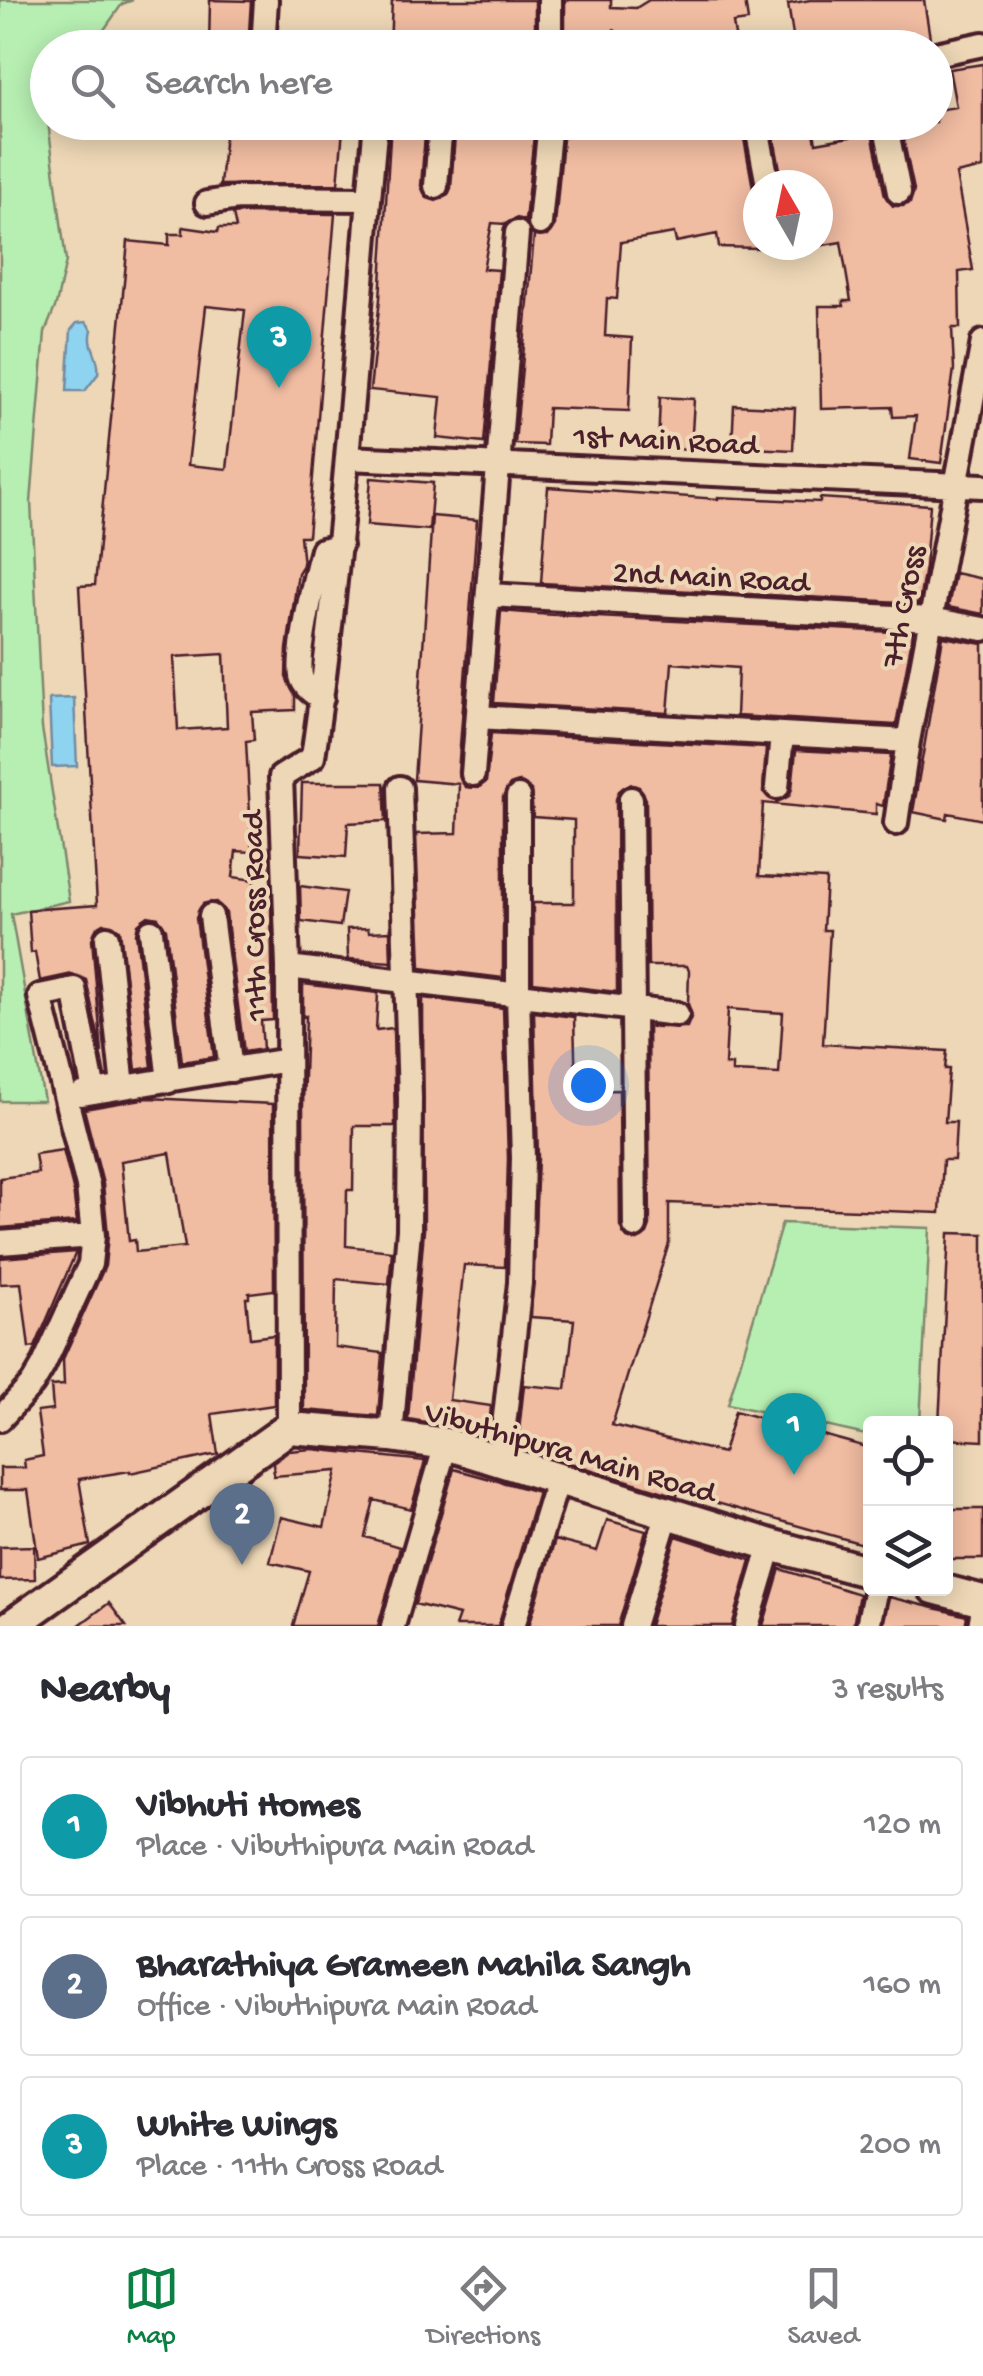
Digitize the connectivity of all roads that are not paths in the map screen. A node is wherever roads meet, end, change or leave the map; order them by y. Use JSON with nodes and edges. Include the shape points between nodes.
{"nodes":[{"id":1,"x":266,"y":0,"type":"edge"},
{"id":2,"x":550,"y":0,"type":"edge"},
{"id":3,"x":264,"y":30,"type":"edge"},
{"id":4,"x":550,"y":30,"type":"edge"},
{"id":5,"x":983,"y":44,"type":"edge"},
{"id":6,"x":953,"y":50,"type":"edge"},
{"id":7,"x":374,"y":140,"type":"edge"},
{"id":8,"x":440,"y":140,"type":"edge"},
{"id":9,"x":548,"y":140,"type":"edge"},
{"id":10,"x":759,"y":140,"type":"edge"},
{"id":11,"x":889,"y":140,"type":"edge"},
{"id":12,"x":765,"y":170,"type":"edge"},
{"id":13,"x":436,"y":186,"type":"dead end"},
{"id":14,"x":900,"y":192,"type":"dead end"},
{"id":15,"x":369,"y":199,"type":"junction"},
{"id":16,"x":207,"y":203,"type":"dead end"},
{"id":17,"x":540,"y":222,"type":"dead end"},
{"id":18,"x":517,"y":233,"type":"dead end"},
{"id":19,"x":982,"y":349,"type":"edge"},
{"id":20,"x":347,"y":458,"type":"junction"},
{"id":21,"x":498,"y":463,"type":"junction"},
{"id":22,"x":958,"y":484,"type":"junction"},
{"id":23,"x":983,"y":486,"type":"edge"},
{"id":24,"x":488,"y":595,"type":"junction"},
{"id":25,"x":931,"y":619,"type":"junction"},
{"id":26,"x":983,"y":629,"type":"edge"},
{"id":27,"x":478,"y":716,"type":"junction"},
{"id":28,"x":782,"y":735,"type":"junction"},
{"id":29,"x":908,"y":741,"type":"junction"},
{"id":30,"x":473,"y":774,"type":"dead end"},
{"id":31,"x":777,"y":787,"type":"dead end"},
{"id":32,"x":400,"y":788,"type":"dead end"},
{"id":33,"x":518,"y":798,"type":"dead end"},
{"id":34,"x":631,"y":799,"type":"dead end"},
{"id":35,"x":896,"y":823,"type":"dead end"},
{"id":36,"x":211,"y":916,"type":"dead end"},
{"id":37,"x":152,"y":930,"type":"dead end"},
{"id":38,"x":107,"y":938,"type":"dead end"},
{"id":39,"x":288,"y":967,"type":"junction"},
{"id":40,"x":406,"y":981,"type":"junction"},
{"id":41,"x":518,"y":995,"type":"junction"},
{"id":42,"x":631,"y":1008,"type":"junction"},
{"id":43,"x":677,"y":1014,"type":"dead end"},
{"id":44,"x":288,"y":1060,"type":"junction"},
{"id":45,"x":231,"y":1070,"type":"junction"},
{"id":46,"x":169,"y":1082,"type":"junction"},
{"id":47,"x":123,"y":1088,"type":"junction"},
{"id":48,"x":94,"y":1092,"type":"junction"},
{"id":49,"x":64,"y":1096,"type":"junction"},
{"id":50,"x":634,"y":1226,"type":"dead end"},
{"id":51,"x":94,"y":1236,"type":"junction"},
{"id":52,"x":0,"y":1243,"type":"edge"},
{"id":53,"x":0,"y":1419,"type":"edge"},
{"id":54,"x":289,"y":1428,"type":"junction"},
{"id":55,"x":391,"y":1436,"type":"junction"},
{"id":56,"x":446,"y":1444,"type":"junction"},
{"id":57,"x":500,"y":1461,"type":"junction"},
{"id":58,"x":558,"y":1479,"type":"junction"},
{"id":59,"x":668,"y":1512,"type":"junction"},
{"id":60,"x":771,"y":1545,"type":"junction"},
{"id":61,"x":863,"y":1570,"type":"edge"},
{"id":62,"x":953,"y":1593,"type":"edge"},
{"id":63,"x":874,"y":1596,"type":"edge"},
{"id":64,"x":983,"y":1601,"type":"edge"},
{"id":65,"x":983,"y":1609,"type":"edge"},
{"id":66,"x":11,"y":1626,"type":"edge"},
{"id":67,"x":393,"y":1626,"type":"edge"},
{"id":68,"x":513,"y":1626,"type":"edge"},
{"id":69,"x":634,"y":1626,"type":"edge"},
{"id":70,"x":747,"y":1626,"type":"edge"},
{"id":71,"x":868,"y":1626,"type":"edge"},
{"id":72,"x":980,"y":1626,"type":"edge"}],
"edges":[{"from":1,"to":3,"type":"street"},
{"from":2,"to":4,"type":"street"},
{"from":5,"to":6,"type":"street"},
{"from":7,"to":15,"type":"street","name":"11th Cross Road"},
{"from":8,"to":13,"type":"street"},
{"from":9,"to":17,"type":"street"},
{"from":10,"to":12,"type":"street"},
{"from":11,"to":14,"type":"street"},
{"from":15,"to":16,"type":"street"},
{"from":15,"to":20,"type":"street","name":"11th Cross Road"},
{"from":18,"to":21,"type":"street"},
{"from":19,"to":22,"type":"street","name":"7th Cross"},
{"from":20,"to":21,"type":"street","name":"1st Main Road"},
{"from":20,"to":39,"type":"street","name":"11th Cross Road","via":[[313,757],[281,777]]},
{"from":21,"to":22,"type":"street","name":"1st Main Road"},
{"from":21,"to":24,"type":"street"},
{"from":22,"to":23,"type":"street","name":"1st Main Road"},
{"from":22,"to":25,"type":"street","name":"7th Cross"},
{"from":24,"to":25,"type":"street","name":"2nd Main Road"},
{"from":24,"to":27,"type":"street"},
{"from":25,"to":26,"type":"street","name":"2nd Main Road"},
{"from":25,"to":29,"type":"street","name":"7th Cross"},
{"from":27,"to":28,"type":"street"},
{"from":27,"to":30,"type":"street"},
{"from":28,"to":29,"type":"street"},
{"from":28,"to":31,"type":"street"},
{"from":29,"to":35,"type":"street","name":"7th Cross"},
{"from":32,"to":40,"type":"street"},
{"from":33,"to":41,"type":"street"},
{"from":34,"to":42,"type":"street"},
{"from":36,"to":45,"type":"street"},
{"from":37,"to":46,"type":"street"},
{"from":38,"to":47,"type":"street"},
{"from":39,"to":40,"type":"street"},
{"from":39,"to":44,"type":"street","name":"11th Cross Road"},
{"from":40,"to":41,"type":"street"},
{"from":40,"to":55,"type":"street","via":[[408,1230]]},
{"from":41,"to":42,"type":"street"},
{"from":41,"to":57,"type":"street","via":[[520,1283]]},
{"from":42,"to":43,"type":"street"},
{"from":42,"to":50,"type":"street"},
{"from":44,"to":45,"type":"street"},
{"from":44,"to":54,"type":"street","name":"11th Cross Road"},
{"from":45,"to":46,"type":"street"},
{"from":46,"to":47,"type":"street"},
{"from":47,"to":48,"type":"street"},
{"from":48,"to":49,"type":"street"},
{"from":48,"to":49,"type":"street","via":[[74,989],[40,996]]},
{"from":49,"to":51,"type":"street"},
{"from":51,"to":52,"type":"street"},
{"from":51,"to":53,"type":"street","via":[[90,1264],[43,1366]]},
{"from":54,"to":55,"type":"street","name":"Vibuthipura Main Road"},
{"from":54,"to":66,"type":"street"},
{"from":55,"to":56,"type":"street","name":"Vibuthipura Main Road"},
{"from":56,"to":57,"type":"street","name":"Vibuthipura Main Road"},
{"from":56,"to":67,"type":"street"},
{"from":57,"to":58,"type":"street","name":"Vibuthipura Main Road"},
{"from":58,"to":59,"type":"street","name":"Vibuthipura Main Road"},
{"from":58,"to":68,"type":"street"},
{"from":59,"to":60,"type":"street","name":"Vibuthipura Main Road"},
{"from":59,"to":69,"type":"street"},
{"from":60,"to":61,"type":"street","name":"Vibuthipura Main Road"},
{"from":60,"to":70,"type":"street"},
{"from":62,"to":64,"type":"street"},
{"from":63,"to":71,"type":"street"},
{"from":65,"to":72,"type":"street"}]}
